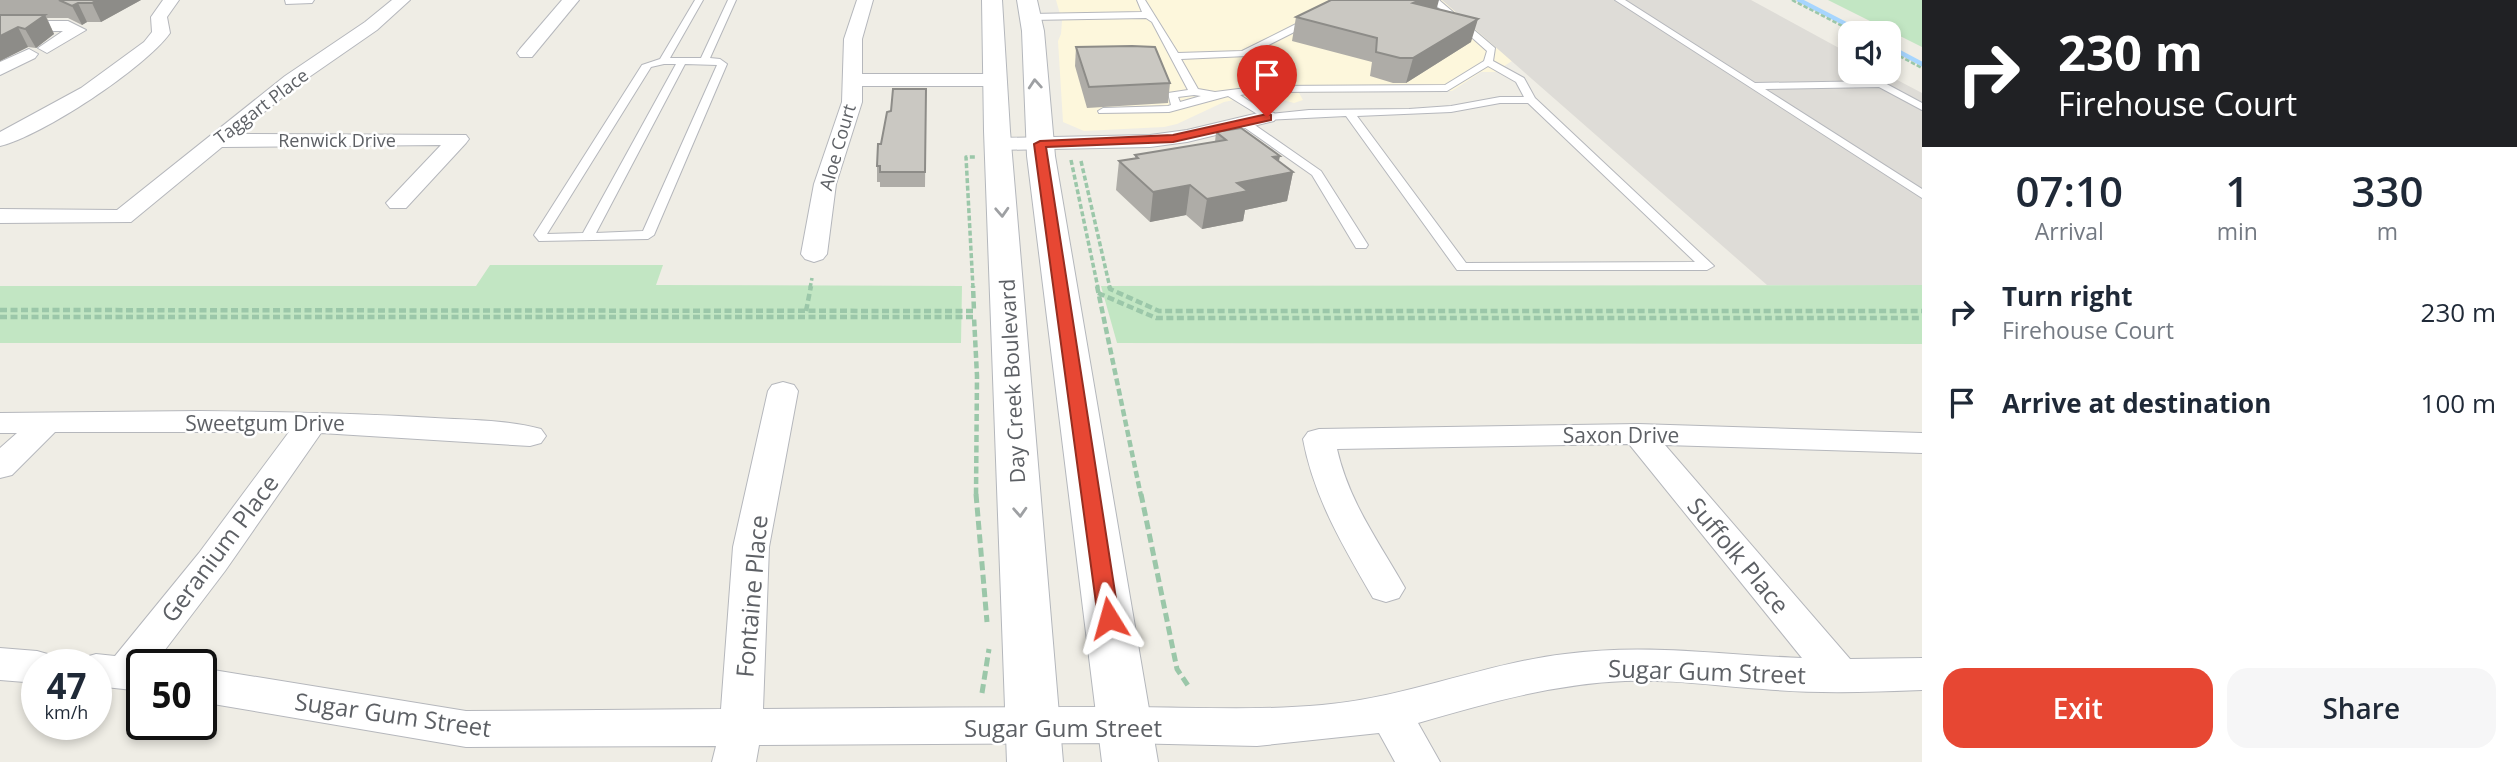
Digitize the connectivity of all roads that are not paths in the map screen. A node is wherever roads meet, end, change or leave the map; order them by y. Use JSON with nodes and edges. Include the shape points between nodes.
{"nodes":[{"id":1,"x":171,"y":0,"type":"edge"},
{"id":2,"x":306,"y":0,"type":"edge"},
{"id":3,"x":402,"y":0,"type":"edge"},
{"id":4,"x":570,"y":0,"type":"edge"},
{"id":5,"x":699,"y":0,"type":"edge"},
{"id":6,"x":732,"y":0,"type":"edge"},
{"id":7,"x":865,"y":0,"type":"edge"},
{"id":8,"x":992,"y":0,"type":"edge"},
{"id":9,"x":1141,"y":0,"type":"edge"},
{"id":10,"x":1434,"y":0,"type":"edge"},
{"id":11,"x":1619,"y":0,"type":"edge"},
{"id":12,"x":292,"y":1,"type":"edge"},
{"id":13,"x":1029,"y":8,"type":"edge"},
{"id":14,"x":1148,"y":15,"type":"junction"},
{"id":15,"x":1321,"y":15,"type":"edge"},
{"id":16,"x":0,"y":26,"type":"edge"},
{"id":17,"x":526,"y":53,"type":"dead end"},
{"id":18,"x":1175,"y":56,"type":"junction"},
{"id":19,"x":664,"y":61,"type":"junction"},
{"id":20,"x":682,"y":61,"type":"junction"},
{"id":21,"x":704,"y":61,"type":"junction"},
{"id":22,"x":1488,"y":62,"type":"junction"},
{"id":23,"x":1,"y":68,"type":"edge"},
{"id":24,"x":853,"y":80,"type":"junction"},
{"id":25,"x":997,"y":80,"type":"junction"},
{"id":26,"x":1752,"y":86,"type":"junction"},
{"id":27,"x":1194,"y":92,"type":"junction"},
{"id":28,"x":1230,"y":93,"type":"junction"},
{"id":29,"x":1215,"y":95,"type":"junction"},
{"id":30,"x":1531,"y":100,"type":"junction"},
{"id":31,"x":1177,"y":107,"type":"junction"},
{"id":32,"x":1922,"y":107,"type":"edge"},
{"id":33,"x":1103,"y":111,"type":"dead end"},
{"id":34,"x":1349,"y":112,"type":"junction"},
{"id":35,"x":1267,"y":117,"type":"junction"},
{"id":36,"x":1245,"y":123,"type":"junction"},
{"id":37,"x":0,"y":140,"type":"edge"},
{"id":38,"x":214,"y":141,"type":"junction"},
{"id":39,"x":997,"y":144,"type":"junction"},
{"id":40,"x":1040,"y":144,"type":"junction"},
{"id":41,"x":1922,"y":194,"type":"edge"},
{"id":42,"x":398,"y":204,"type":"dead end"},
{"id":43,"x":0,"y":216,"type":"edge"},
{"id":44,"x":587,"y":238,"type":"junction"},
{"id":45,"x":1360,"y":245,"type":"dead end"},
{"id":46,"x":814,"y":254,"type":"dead end"},
{"id":47,"x":783,"y":391,"type":"dead end"},
{"id":48,"x":47,"y":422,"type":"junction"},
{"id":49,"x":312,"y":423,"type":"junction"},
{"id":50,"x":0,"y":424,"type":"edge"},
{"id":51,"x":1638,"y":434,"type":"junction"},
{"id":52,"x":530,"y":436,"type":"dead end"},
{"id":53,"x":1922,"y":443,"type":"edge"},
{"id":54,"x":0,"y":467,"type":"edge"},
{"id":55,"x":1386,"y":588,"type":"dead end"},
{"id":56,"x":0,"y":664,"type":"edge"},
{"id":57,"x":21,"y":666,"type":"edge"},
{"id":58,"x":121,"y":673,"type":"edge"},
{"id":59,"x":1922,"y":674,"type":"edge"},
{"id":60,"x":1840,"y":676,"type":"junction"},
{"id":61,"x":217,"y":688,"type":"edge"},
{"id":62,"x":1390,"y":714,"type":"junction"},
{"id":63,"x":1127,"y":744,"type":"edge"},
{"id":64,"x":737,"y":745,"type":"edge"},
{"id":65,"x":1033,"y":745,"type":"edge"},
{"id":66,"x":1418,"y":762,"type":"edge"}],
"edges":[{"from":1,"to":37,"type":"street","via":[[159,17],[161,33],[146,52]]},
{"from":2,"to":12,"type":"street"},
{"from":3,"to":38,"type":"street","name":"Taggart Place"},
{"from":4,"to":17,"type":"street"},
{"from":5,"to":19,"type":"lane"},
{"from":6,"to":21,"type":"lane"},
{"from":7,"to":24,"type":"street","name":"Aloe Court","via":[[853,39]]},
{"from":8,"to":25,"type":"main road","name":"Day Creek Boulevard"},
{"from":9,"to":14,"type":"lane"},
{"from":10,"to":22,"type":"lane","via":[[1492,50]]},
{"from":11,"to":26,"type":"lane"},
{"from":13,"to":14,"type":"lane"},
{"from":40,"to":13,"type":"main road","one_way":true},
{"from":14,"to":18,"type":"lane"},
{"from":15,"to":18,"type":"lane","via":[[1244,54]]},
{"from":16,"to":23,"type":"street","via":[[68,26],[77,30]]},
{"from":18,"to":27,"type":"lane"},
{"from":19,"to":20,"type":"lane"},
{"from":19,"to":44,"type":"lane","via":[[647,65],[540,235]]},
{"from":20,"to":21,"type":"lane"},
{"from":20,"to":44,"type":"lane"},
{"from":21,"to":44,"type":"lane","via":[[722,64],[648,236]]},
{"from":22,"to":28,"type":"lane","via":[[1447,88]]},
{"from":22,"to":30,"type":"lane","via":[[1520,80]]},
{"from":24,"to":25,"type":"street"},
{"from":24,"to":46,"type":"street","name":"Aloe Court","via":[[852,102],[825,184]]},
{"from":25,"to":39,"type":"main road","name":"Day Creek Boulevard"},
{"from":26,"to":32,"type":"lane","via":[[1881,84]]},
{"from":26,"to":41,"type":"lane"},
{"from":27,"to":29,"type":"lane"},
{"from":27,"to":31,"type":"lane","via":[[1172,95]]},
{"from":28,"to":29,"type":"lane"},
{"from":28,"to":35,"type":"lane"},
{"from":29,"to":31,"type":"lane"},
{"from":30,"to":34,"type":"lane","via":[[1409,112]]},
{"from":30,"to":34,"type":"lane","via":[[1707,266],[1462,267]]},
{"from":31,"to":33,"type":"lane"},
{"from":34,"to":35,"type":"lane"},
{"from":35,"to":36,"type":"street"},
{"from":36,"to":40,"type":"street","via":[[1150,141]]},
{"from":36,"to":45,"type":"lane","via":[[1317,173]]},
{"from":38,"to":42,"type":"street","name":"Renwick Drive","via":[[459,139]]},
{"from":38,"to":43,"type":"street","name":"Taggart Place","via":[[123,217]]},
{"from":39,"to":40,"type":"street"},
{"from":39,"to":65,"type":"main road","name":"Day Creek Boulevard","one_way":true},
{"from":40,"to":63,"type":"main road"},
{"from":47,"to":64,"type":"street","name":"Fontaine Place","via":[[751,547]]},
{"from":48,"to":49,"type":"street","name":"Sweetgum Drive"},
{"from":48,"to":50,"type":"street","name":"Sweetgum Drive"},
{"from":48,"to":54,"type":"street"},
{"from":49,"to":52,"type":"street","name":"Sweetgum Drive","via":[[439,427]]},
{"from":49,"to":58,"type":"street","name":"Geranium Place","via":[[212,562]]},
{"from":51,"to":53,"type":"street","name":"Saxon Drive"},
{"from":51,"to":55,"type":"street","name":"Saxon Drive","via":[[1319,439],[1324,470],[1340,512]]},
{"from":51,"to":60,"type":"street","name":"Suffolk Place"},
{"from":56,"to":57,"type":"street"},
{"from":59,"to":60,"type":"street","name":"Sugar Gum Street"},
{"from":60,"to":62,"type":"street","name":"Sugar Gum Street","via":[[1625,664],[1508,680]]},
{"from":61,"to":64,"type":"street","name":"Sugar Gum Street","via":[[466,729]]},
{"from":62,"to":63,"type":"street","name":"Sugar Gum Street"},
{"from":62,"to":66,"type":"street"},
{"from":63,"to":65,"type":"street","name":"Sugar Gum Street"},
{"from":64,"to":65,"type":"street","name":"Sugar Gum Street"}]}
